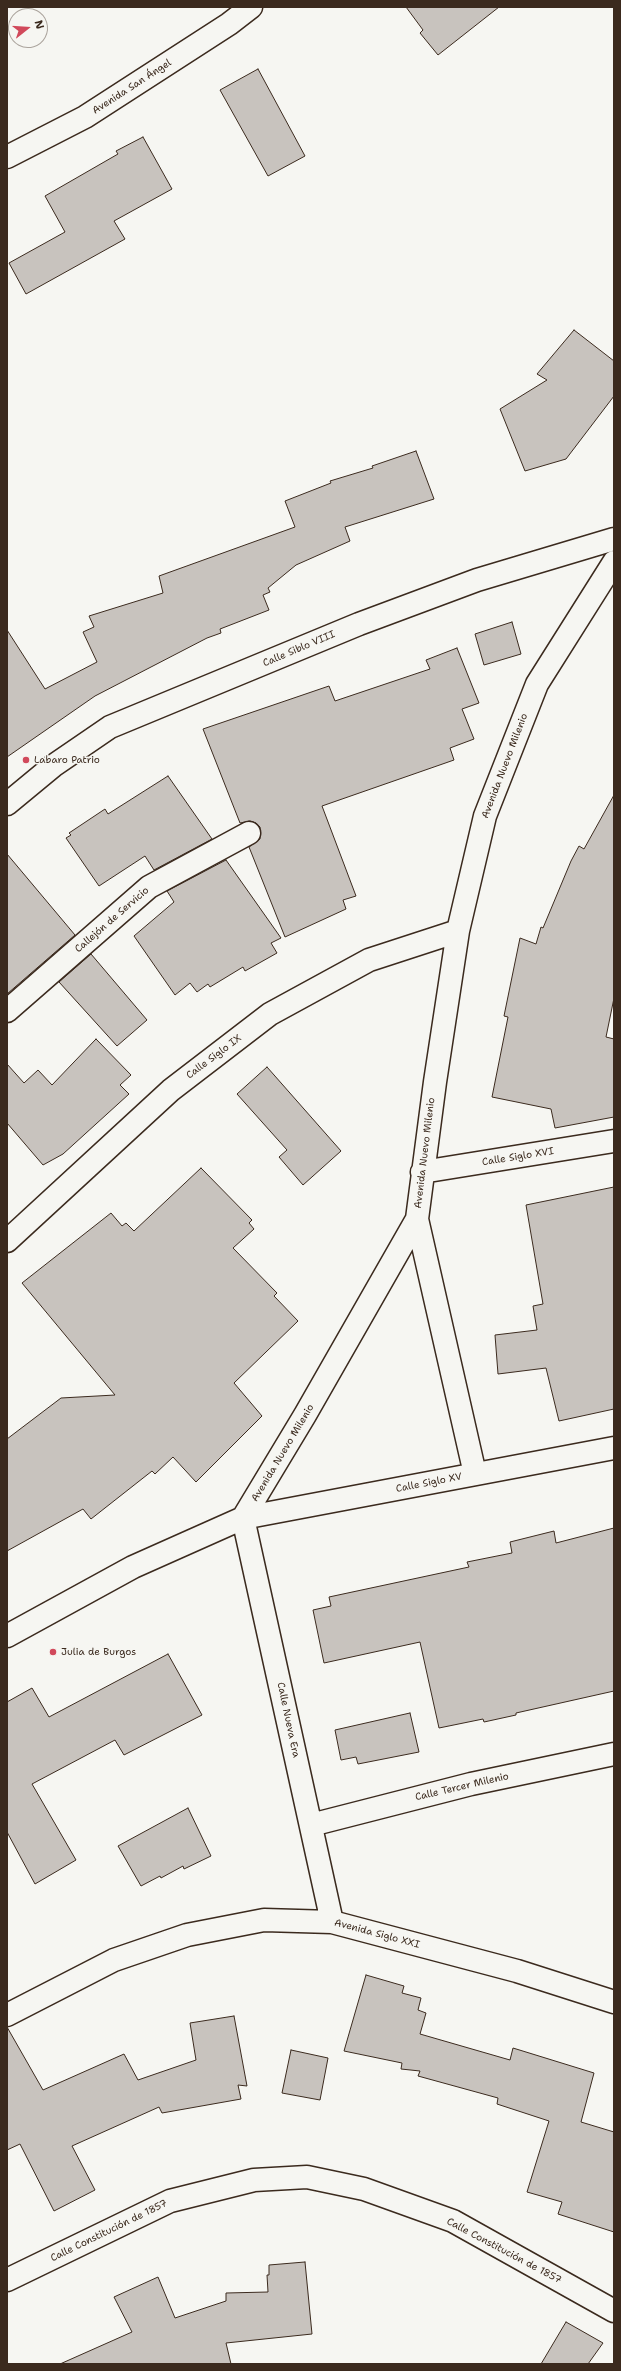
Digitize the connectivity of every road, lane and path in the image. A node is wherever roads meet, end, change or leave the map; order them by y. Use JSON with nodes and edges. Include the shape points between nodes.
{"nodes":[{"id":1,"x":251,"y":7,"type":"edge"},
{"id":2,"x":7,"y":157,"type":"edge"},
{"id":3,"x":614,"y":538,"type":"edge"},
{"id":4,"x":614,"y":562,"type":"edge"},
{"id":5,"x":7,"y":804,"type":"edge"},
{"id":6,"x":249,"y":833,"type":"dead end"},
{"id":7,"x":458,"y":931,"type":"junction"},
{"id":8,"x":7,"y":1011,"type":"edge"},
{"id":9,"x":614,"y":1141,"type":"edge"},
{"id":10,"x":422,"y":1172,"type":"junction"},
{"id":11,"x":417,"y":1219,"type":"junction"},
{"id":12,"x":7,"y":1241,"type":"edge"},
{"id":13,"x":614,"y":1448,"type":"edge"},
{"id":14,"x":475,"y":1474,"type":"junction"},
{"id":15,"x":243,"y":1518,"type":"junction"},
{"id":16,"x":7,"y":1636,"type":"edge"},
{"id":17,"x":614,"y":1754,"type":"edge"},
{"id":18,"x":311,"y":1825,"type":"junction"},
{"id":19,"x":332,"y":1922,"type":"junction"},
{"id":20,"x":614,"y":2002,"type":"edge"},
{"id":21,"x":7,"y":2015,"type":"edge"},
{"id":22,"x":7,"y":2280,"type":"edge"},
{"id":23,"x":614,"y":2311,"type":"edge"}],
"edges":[{"from":1,"to":2,"type":"street","name":"Avenida San Ángel","via":[[229,24],[85,117]]},
{"from":3,"to":5,"type":"street","name":"Calle Siblo VIII","via":[[477,580],[366,621],[110,727],[53,766]]},
{"from":4,"to":7,"type":"street","name":"Avenida Nuevo Milenio","via":[[537,684],[485,816]]},
{"from":6,"to":8,"type":"street","name":"Callejón de Servicio","via":[[149,887]]},
{"from":7,"to":10,"type":"street","name":"Avenida Nuevo Milenio"},
{"from":7,"to":12,"type":"street","name":"Calle Siglo IX","via":[[368,960],[270,1014],[171,1090]]},
{"from":9,"to":10,"type":"street","name":"Calle Siglo XVI"},
{"from":10,"to":11,"type":"street","name":"Avenida Nuevo Milenio"},
{"from":11,"to":14,"type":"street"},
{"from":11,"to":15,"type":"street","name":"Avenida Nuevo Milenio"},
{"from":13,"to":14,"type":"street","name":"Calle Siglo XV"},
{"from":14,"to":15,"type":"street","name":"Calle Siglo XV"},
{"from":15,"to":16,"type":"street","via":[[134,1567]]},
{"from":15,"to":18,"type":"street","name":"Calle Nueva Era"},
{"from":17,"to":18,"type":"street","name":"Calle Tercer Milenio","via":[[471,1784]]},
{"from":18,"to":19,"type":"street","name":"Calle Nueva Era"},
{"from":19,"to":20,"type":"street","name":"Avenida Siglo XXI","via":[[517,1971]]},
{"from":19,"to":21,"type":"street","name":"Avenida Siglo XXI","via":[[264,1920],[187,1934],[114,1960]]},
{"from":22,"to":23,"type":"street","name":"Calle Constitución de 1857","via":[[170,2201],[254,2180],[307,2177],[364,2189],[453,2221]]}]}
